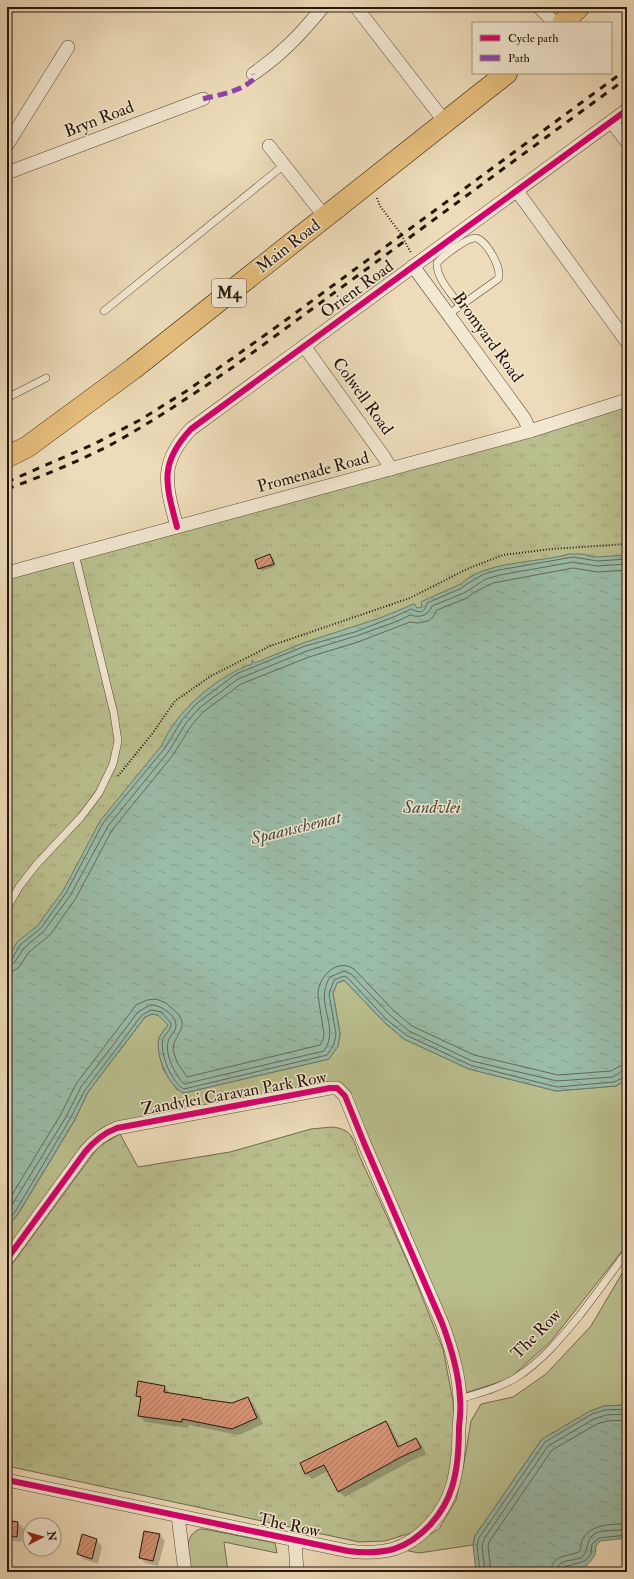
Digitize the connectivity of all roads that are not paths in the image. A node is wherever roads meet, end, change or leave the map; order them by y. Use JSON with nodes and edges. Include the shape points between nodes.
{"nodes":[{"id":1,"x":323,"y":7,"type":"edge"},
{"id":2,"x":356,"y":7,"type":"edge"},
{"id":3,"x":539,"y":7,"type":"edge"},
{"id":4,"x":579,"y":7,"type":"edge"},
{"id":5,"x":554,"y":22,"type":"edge"},
{"id":6,"x":564,"y":22,"type":"edge"},
{"id":7,"x":68,"y":47,"type":"dead end"},
{"id":8,"x":253,"y":74,"type":"dead end"},
{"id":9,"x":506,"y":74,"type":"edge"},
{"id":10,"x":203,"y":99,"type":"dead end"},
{"id":11,"x":627,"y":110,"type":"edge"},
{"id":12,"x":445,"y":122,"type":"junction"},
{"id":13,"x":612,"y":122,"type":"junction"},
{"id":14,"x":627,"y":142,"type":"edge"},
{"id":15,"x":7,"y":145,"type":"edge"},
{"id":16,"x":269,"y":146,"type":"dead end"},
{"id":17,"x":284,"y":165,"type":"junction"},
{"id":18,"x":7,"y":173,"type":"edge"},
{"id":19,"x":517,"y":191,"type":"junction"},
{"id":20,"x":325,"y":217,"type":"junction"},
{"id":21,"x":415,"y":264,"type":"junction"},
{"id":22,"x":460,"y":306,"type":"junction"},
{"id":23,"x":104,"y":311,"type":"dead end"},
{"id":24,"x":449,"y":314,"type":"junction"},
{"id":25,"x":627,"y":342,"type":"edge"},
{"id":26,"x":304,"y":346,"type":"junction"},
{"id":27,"x":46,"y":378,"type":"dead end"},
{"id":28,"x":7,"y":398,"type":"edge"},
{"id":29,"x":627,"y":400,"type":"edge"},
{"id":30,"x":530,"y":431,"type":"junction"},
{"id":31,"x":9,"y":450,"type":"edge"},
{"id":32,"x":391,"y":469,"type":"junction"},
{"id":33,"x":177,"y":527,"type":"junction"},
{"id":34,"x":75,"y":554,"type":"junction"},
{"id":35,"x":7,"y":573,"type":"edge"},
{"id":36,"x":7,"y":908,"type":"edge"},
{"id":37,"x":627,"y":1251,"type":"edge"},
{"id":38,"x":7,"y":1259,"type":"edge"},
{"id":39,"x":460,"y":1399,"type":"junction"},
{"id":40,"x":7,"y":1480,"type":"edge"},
{"id":41,"x":178,"y":1516,"type":"junction"},
{"id":42,"x":295,"y":1541,"type":"junction"},
{"id":43,"x":185,"y":1572,"type":"edge"},
{"id":44,"x":297,"y":1572,"type":"edge"}],
"edges":[{"from":1,"to":8,"type":"street","via":[[294,41]]},
{"from":2,"to":12,"type":"street"},
{"from":3,"to":5,"type":"street"},
{"from":4,"to":6,"type":"main road"},
{"from":7,"to":15,"type":"street"},
{"from":9,"to":12,"type":"main road","name":"Main Road","number":"M4"},
{"from":10,"to":18,"type":"street","name":"Bryn Road"},
{"from":11,"to":13,"type":"street","name":"Orient Road"},
{"from":12,"to":20,"type":"main road","name":"Main Road","number":"M4"},
{"from":13,"to":14,"type":"street"},
{"from":13,"to":19,"type":"street","name":"Orient Road"},
{"from":16,"to":17,"type":"street"},
{"from":17,"to":20,"type":"street"},
{"from":17,"to":23,"type":"lane"},
{"from":19,"to":21,"type":"street","name":"Orient Road"},
{"from":19,"to":25,"type":"street"},
{"from":20,"to":31,"type":"main road","name":"Main Road","number":"M4","via":[[133,369],[44,435],[27,447]]},
{"from":21,"to":24,"type":"street","name":"Bromyard Road"},
{"from":21,"to":26,"type":"street","name":"Orient Road"},
{"from":22,"to":22,"type":"lane","via":[[500,275],[496,262],[483,242],[476,238],[462,244],[437,263],[441,279]]},
{"from":22,"to":24,"type":"lane"},
{"from":24,"to":30,"type":"street","name":"Bromyard Road","via":[[524,418]]},
{"from":26,"to":32,"type":"street","name":"Colwell Road"},
{"from":26,"to":33,"type":"street","name":"Orient Road","via":[[191,429],[180,441],[167,470],[167,486]]},
{"from":27,"to":28,"type":"lane"},
{"from":29,"to":30,"type":"street","name":"Promenade Road"},
{"from":30,"to":32,"type":"street","name":"Promenade Road"},
{"from":32,"to":33,"type":"street","name":"Promenade Road"},
{"from":33,"to":34,"type":"street","name":"Promenade Road"},
{"from":34,"to":35,"type":"street","name":"Promenade Road"},
{"from":34,"to":36,"type":"lane","via":[[114,714],[118,741],[113,764],[99,793],[81,817],[36,865]]},
{"from":37,"to":39,"type":"lane","name":"The Row","via":[[564,1334],[531,1367],[505,1384]]},
{"from":38,"to":39,"type":"street","name":"Zandvlei Caravan Park Row","via":[[85,1152],[109,1131],[176,1116],[336,1088],[345,1096],[442,1323],[452,1353]]},
{"from":39,"to":42,"type":"street","name":"The Row","via":[[459,1449],[452,1488],[439,1513],[421,1533],[395,1548],[364,1553]]},
{"from":40,"to":41,"type":"street","name":"The Row"},
{"from":41,"to":42,"type":"street","name":"The Row"},
{"from":41,"to":43,"type":"street"},
{"from":42,"to":44,"type":"street"}]}
